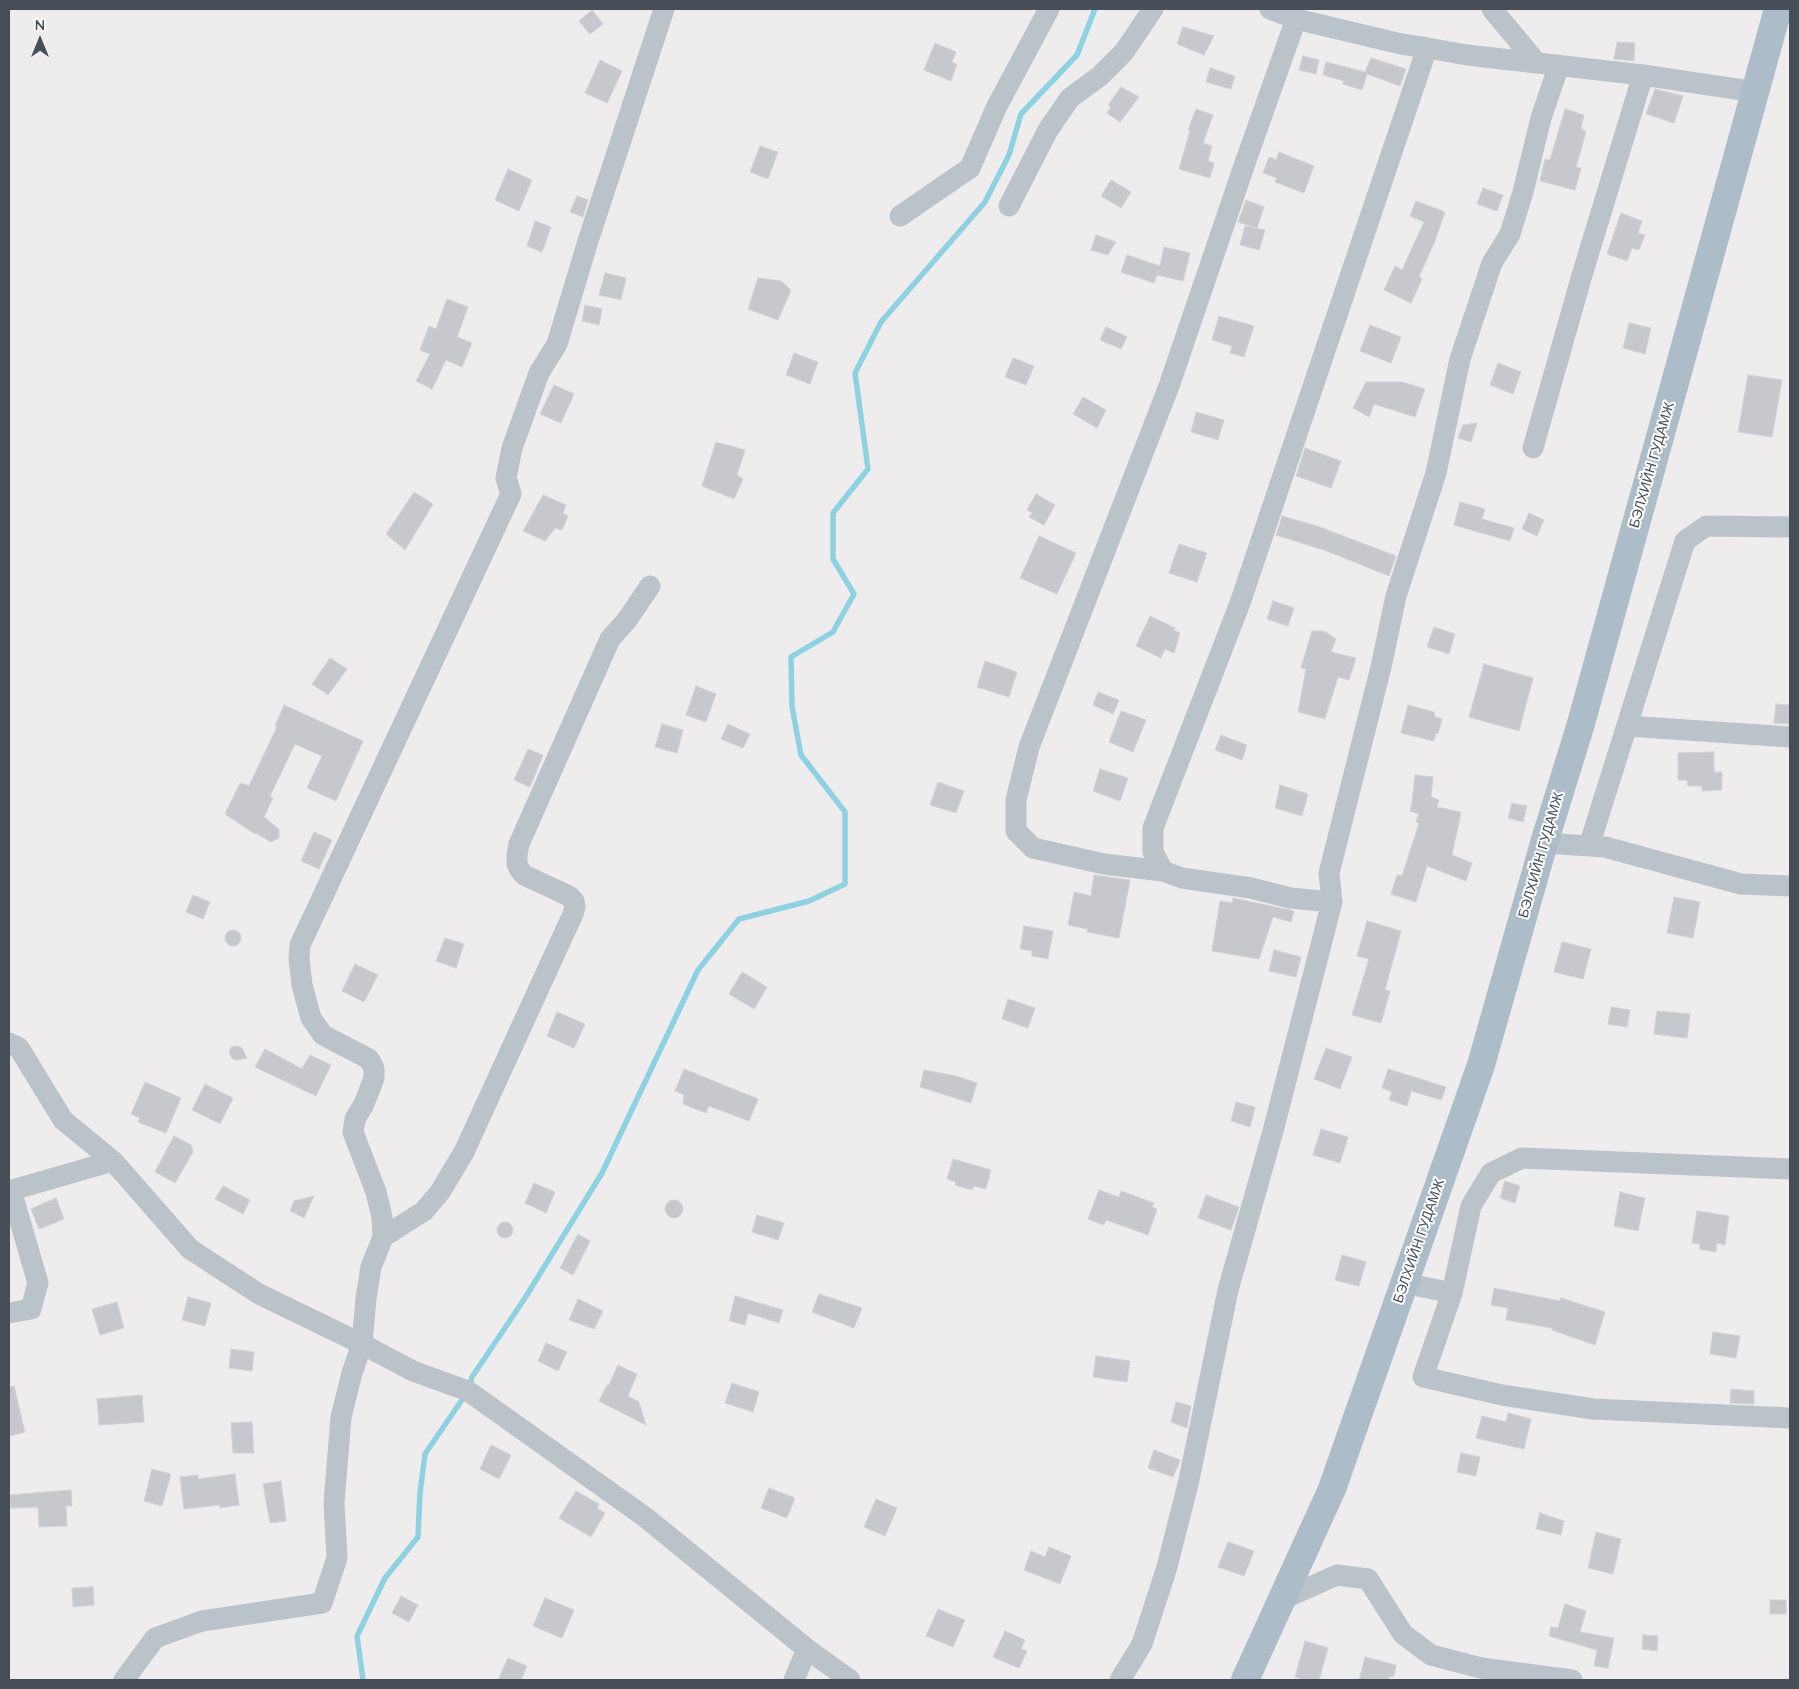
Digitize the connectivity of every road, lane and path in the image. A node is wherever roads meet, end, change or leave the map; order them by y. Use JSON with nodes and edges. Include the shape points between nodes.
{"nodes":[{"id":1,"x":664,"y":9,"type":"edge"},
{"id":2,"x":1049,"y":9,"type":"edge"},
{"id":3,"x":1153,"y":9,"type":"edge"},
{"id":4,"x":1270,"y":9,"type":"edge"},
{"id":5,"x":1492,"y":9,"type":"edge"},
{"id":6,"x":1778,"y":9,"type":"edge"},
{"id":7,"x":1296,"y":18,"type":"junction"},
{"id":8,"x":1427,"y":48,"type":"junction"},
{"id":9,"x":1536,"y":62,"type":"junction"},
{"id":10,"x":1559,"y":64,"type":"junction"},
{"id":11,"x":1643,"y":75,"type":"junction"},
{"id":12,"x":1756,"y":92,"type":"junction"},
{"id":13,"x":1009,"y":206,"type":"dead end"},
{"id":14,"x":900,"y":216,"type":"dead end"},
{"id":15,"x":1533,"y":448,"type":"dead end"},
{"id":16,"x":1790,"y":526,"type":"edge"},
{"id":17,"x":650,"y":586,"type":"dead end"},
{"id":18,"x":1627,"y":726,"type":"junction"},
{"id":19,"x":1790,"y":737,"type":"edge"},
{"id":20,"x":1544,"y":843,"type":"junction"},
{"id":21,"x":1590,"y":846,"type":"junction"},
{"id":22,"x":1164,"y":872,"type":"junction"},
{"id":23,"x":1790,"y":886,"type":"edge"},
{"id":24,"x":1332,"y":902,"type":"junction"},
{"id":25,"x":12,"y":1048,"type":"edge"},
{"id":26,"x":113,"y":1161,"type":"junction"},
{"id":27,"x":1790,"y":1169,"type":"edge"},
{"id":28,"x":10,"y":1191,"type":"edge"},
{"id":29,"x":383,"y":1237,"type":"junction"},
{"id":30,"x":1404,"y":1283,"type":"junction"},
{"id":31,"x":1452,"y":1293,"type":"junction"},
{"id":32,"x":9,"y":1314,"type":"edge"},
{"id":33,"x":362,"y":1344,"type":"junction"},
{"id":34,"x":1790,"y":1418,"type":"edge"},
{"id":35,"x":1281,"y":1600,"type":"junction"},
{"id":36,"x":807,"y":1650,"type":"junction"},
{"id":37,"x":124,"y":1680,"type":"edge"},
{"id":38,"x":794,"y":1680,"type":"edge"},
{"id":39,"x":850,"y":1680,"type":"edge"},
{"id":40,"x":1120,"y":1680,"type":"edge"},
{"id":41,"x":1245,"y":1680,"type":"edge"},
{"id":42,"x":1572,"y":1680,"type":"edge"}],
"edges":[{"from":1,"to":29,"type":"street","via":[[556,344],[539,373],[512,448],[506,478],[510,494],[300,944],[302,984],[311,1018],[323,1035],[369,1059],[374,1068],[374,1078],[355,1119],[353,1132],[376,1192]]},
{"from":2,"to":14,"type":"street","via":[[997,106],[970,168]]},
{"from":3,"to":13,"type":"street","via":[[1124,52],[1100,76],[1070,98],[1048,130]]},
{"from":4,"to":7,"type":"street"},
{"from":5,"to":9,"type":"street"},
{"from":6,"to":12,"type":"main road","name":"БЭЛХИЙН ГУДАМЖ"},
{"from":7,"to":8,"type":"street"},
{"from":7,"to":22,"type":"street","via":[[1169,386],[1029,747],[1016,800],[1016,831],[1033,848],[1104,864]]},
{"from":8,"to":9,"type":"street"},
{"from":8,"to":22,"type":"street","via":[[1240,603],[1153,828],[1153,852]]},
{"from":9,"to":10,"type":"street"},
{"from":10,"to":11,"type":"street"},
{"from":10,"to":24,"type":"street","via":[[1510,234],[1492,263],[1460,359],[1436,473],[1396,596],[1371,711],[1329,873]]},
{"from":11,"to":12,"type":"street"},
{"from":11,"to":15,"type":"street"},
{"from":12,"to":20,"type":"main road","name":"БЭЛХИЙН ГУДАМЖ","via":[[1580,727]]},
{"from":16,"to":18,"type":"street","via":[[1706,526],[1685,541]]},
{"from":17,"to":29,"type":"street","via":[[610,639],[518,844],[516,855],[520,870],[524,875],[569,896],[574,901],[573,914],[464,1152],[440,1192],[424,1211]]},
{"from":18,"to":19,"type":"street"},
{"from":18,"to":21,"type":"street"},
{"from":20,"to":21,"type":"street"},
{"from":20,"to":30,"type":"main road","name":"БЭЛХИЙН ГУДАМЖ","via":[[1481,1065]]},
{"from":21,"to":23,"type":"street","via":[[1741,884]]},
{"from":22,"to":24,"type":"street","via":[[1290,898]]},
{"from":24,"to":40,"type":"street","via":[[1228,1290],[1190,1480],[1168,1567],[1142,1644]]},
{"from":25,"to":26,"type":"street","via":[[63,1120]]},
{"from":26,"to":28,"type":"street"},
{"from":26,"to":33,"type":"street","via":[[190,1249],[259,1294]]},
{"from":27,"to":31,"type":"street","via":[[1522,1158],[1491,1173],[1471,1206]]},
{"from":28,"to":32,"type":"street","via":[[38,1283],[32,1309]]},
{"from":29,"to":33,"type":"street","via":[[371,1267]]},
{"from":30,"to":31,"type":"street"},
{"from":30,"to":35,"type":"main road","name":"БЭЛХИЙН ГУДАМЖ","via":[[1332,1489]]},
{"from":31,"to":34,"type":"street","via":[[1423,1377],[1502,1395],[1593,1409]]},
{"from":33,"to":36,"type":"street","via":[[413,1371],[468,1391],[645,1517]]},
{"from":33,"to":37,"type":"street","via":[[341,1417],[334,1503],[337,1558],[322,1603],[202,1620],[155,1638]]},
{"from":35,"to":41,"type":"main road","name":"БЭЛХИЙН ГУДАМЖ"},
{"from":35,"to":42,"type":"street","via":[[1337,1576],[1368,1579],[1403,1634],[1431,1655],[1481,1668]]},
{"from":36,"to":38,"type":"street"},
{"from":36,"to":39,"type":"street"}]}
